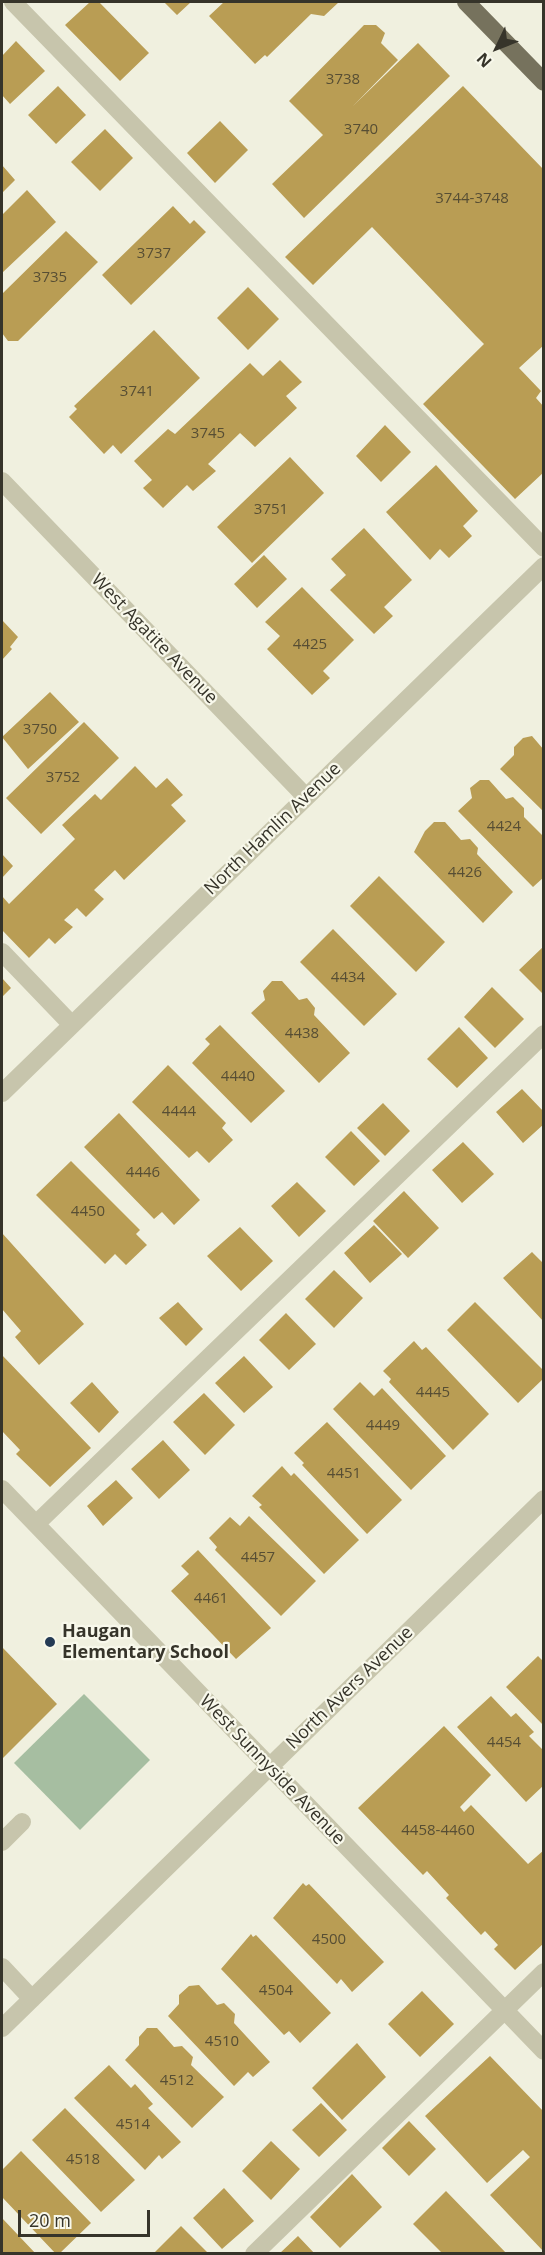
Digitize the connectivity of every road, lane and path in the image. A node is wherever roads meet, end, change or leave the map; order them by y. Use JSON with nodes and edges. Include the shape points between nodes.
{"nodes":[{"id":1,"x":13,"y":2,"type":"edge"},
{"id":2,"x":466,"y":2,"type":"edge"},
{"id":3,"x":543,"y":82,"type":"edge"},
{"id":4,"x":2,"y":481,"type":"edge"},
{"id":5,"x":543,"y":548,"type":"edge"},
{"id":6,"x":543,"y":566,"type":"edge"},
{"id":7,"x":306,"y":797,"type":"junction"},
{"id":8,"x":2,"y":952,"type":"edge"},
{"id":9,"x":72,"y":1025,"type":"junction"},
{"id":10,"x":543,"y":1034,"type":"edge"},
{"id":11,"x":2,"y":1093,"type":"edge"},
{"id":12,"x":2,"y":1489,"type":"edge"},
{"id":13,"x":543,"y":1499,"type":"edge"},
{"id":14,"x":36,"y":1524,"type":"junction"},
{"id":15,"x":270,"y":1766,"type":"junction"},
{"id":16,"x":22,"y":1822,"type":"dead end"},
{"id":17,"x":2,"y":1842,"type":"edge"},
{"id":18,"x":2,"y":1967,"type":"edge"},
{"id":19,"x":543,"y":1972,"type":"edge"},
{"id":20,"x":32,"y":1999,"type":"junction"},
{"id":21,"x":504,"y":2010,"type":"junction"},
{"id":22,"x":2,"y":2028,"type":"edge"},
{"id":23,"x":543,"y":2051,"type":"edge"},
{"id":24,"x":254,"y":2253,"type":"edge"}],
"edges":[{"from":1,"to":5,"type":"street"},
{"from":2,"to":3,"type":"main road"},
{"from":4,"to":7,"type":"street","name":"West Agatite Avenue"},
{"from":6,"to":7,"type":"street","name":"North Hamlin Avenue"},
{"from":7,"to":9,"type":"street","name":"North Hamlin Avenue"},
{"from":8,"to":9,"type":"street"},
{"from":9,"to":11,"type":"street","name":"North Hamlin Avenue"},
{"from":10,"to":14,"type":"street"},
{"from":12,"to":14,"type":"street","name":"West Sunnyside Avenue"},
{"from":13,"to":15,"type":"street","name":"North Avers Avenue"},
{"from":14,"to":15,"type":"street","name":"West Sunnyside Avenue"},
{"from":15,"to":20,"type":"street","name":"North Avers Avenue"},
{"from":15,"to":21,"type":"street","name":"West Sunnyside Avenue"},
{"from":16,"to":17,"type":"street"},
{"from":18,"to":20,"type":"street"},
{"from":19,"to":21,"type":"street"},
{"from":20,"to":22,"type":"street","name":"North Avers Avenue"},
{"from":21,"to":23,"type":"street","name":"West Sunnyside Avenue"},
{"from":21,"to":24,"type":"street"}]}
